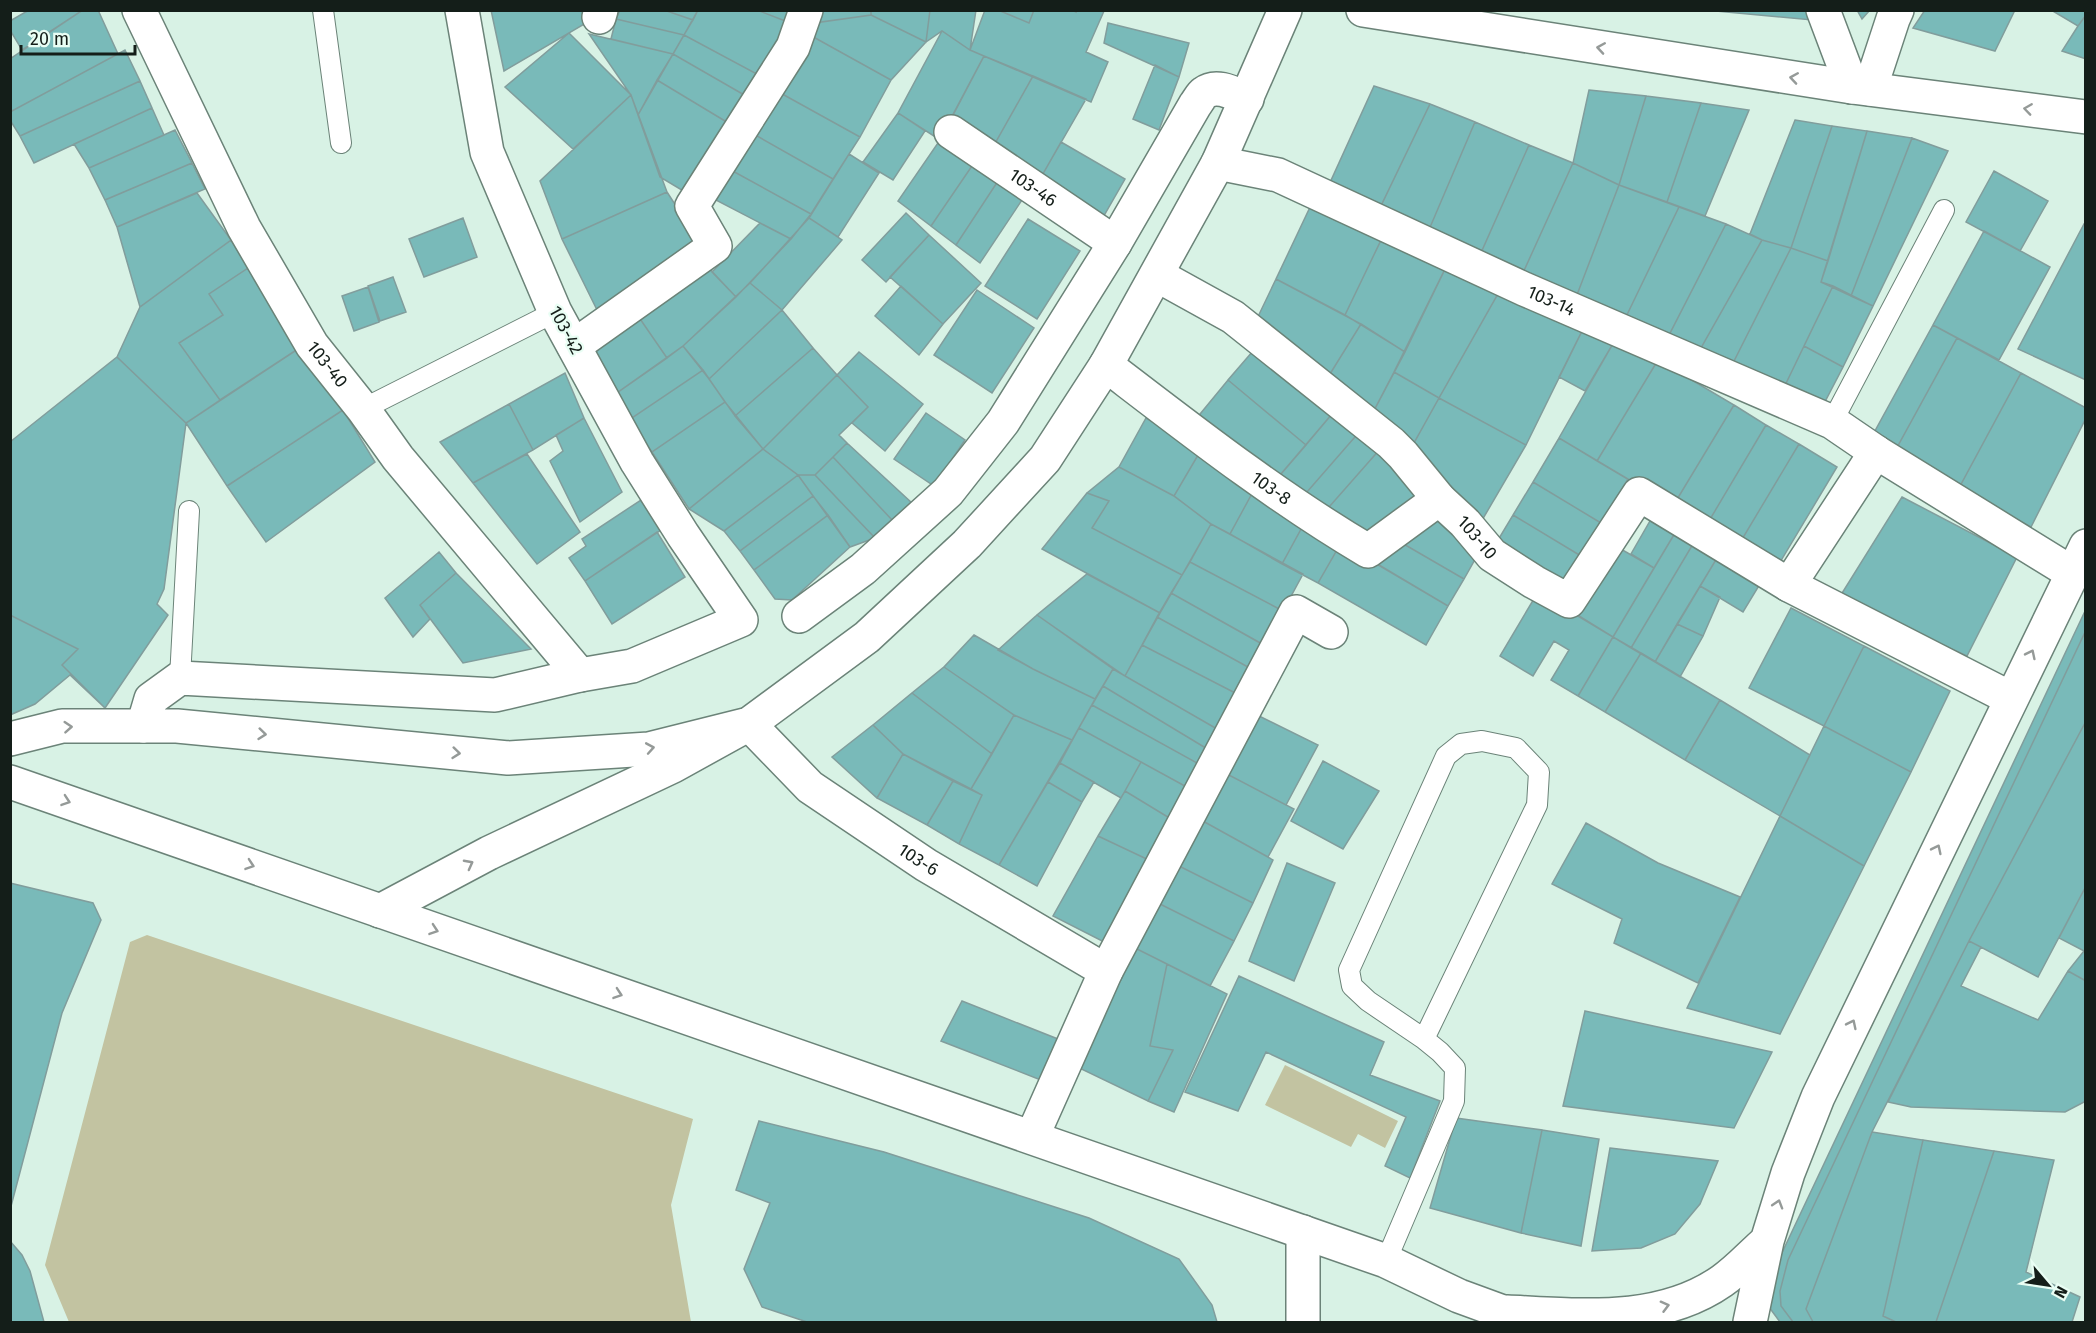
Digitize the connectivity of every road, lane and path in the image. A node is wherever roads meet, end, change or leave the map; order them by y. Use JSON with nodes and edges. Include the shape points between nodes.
{"nodes":[{"id":1,"x":139,"y":10,"type":"edge"},
{"id":2,"x":323,"y":10,"type":"edge"},
{"id":3,"x":462,"y":10,"type":"edge"},
{"id":4,"x":806,"y":10,"type":"edge"},
{"id":5,"x":1285,"y":10,"type":"edge"},
{"id":6,"x":1363,"y":10,"type":"edge"},
{"id":7,"x":1823,"y":10,"type":"edge"},
{"id":8,"x":1898,"y":10,"type":"edge"},
{"id":9,"x":1861,"y":88,"type":"junction"},
{"id":10,"x":1247,"y":99,"type":"junction"},
{"id":11,"x":2085,"y":117,"type":"edge"},
{"id":12,"x":951,"y":132,"type":"dead end"},
{"id":13,"x":341,"y":143,"type":"dead end"},
{"id":14,"x":1218,"y":163,"type":"junction"},
{"id":15,"x":1944,"y":210,"type":"dead end"},
{"id":16,"x":1115,"y":243,"type":"junction"},
{"id":17,"x":1156,"y":275,"type":"junction"},
{"id":18,"x":555,"y":312,"type":"junction"},
{"id":19,"x":574,"y":346,"type":"junction"},
{"id":20,"x":1106,"y":365,"type":"junction"},
{"id":21,"x":363,"y":409,"type":"junction"},
{"id":22,"x":1832,"y":422,"type":"junction"},
{"id":23,"x":1876,"y":452,"type":"junction"},
{"id":24,"x":1439,"y":499,"type":"junction"},
{"id":25,"x":189,"y":511,"type":"dead end"},
{"id":26,"x":2079,"y":559,"type":"edge"},
{"id":27,"x":1789,"y":585,"type":"junction"},
{"id":28,"x":799,"y":616,"type":"dead end"},
{"id":29,"x":1331,"y":632,"type":"dead end"},
{"id":30,"x":580,"y":675,"type":"junction"},
{"id":31,"x":180,"y":678,"type":"junction"},
{"id":32,"x":2010,"y":698,"type":"junction"},
{"id":33,"x":748,"y":724,"type":"junction"},
{"id":34,"x":143,"y":726,"type":"junction"},
{"id":35,"x":10,"y":739,"type":"edge"},
{"id":36,"x":10,"y":782,"type":"edge"},
{"id":37,"x":380,"y":911,"type":"junction"},
{"id":38,"x":1106,"y":971,"type":"junction"},
{"id":39,"x":1424,"y":1039,"type":"junction"},
{"id":40,"x":1032,"y":1137,"type":"junction"},
{"id":41,"x":1303,"y":1232,"type":"junction"},
{"id":42,"x":1767,"y":1241,"type":"junction"},
{"id":43,"x":1386,"y":1261,"type":"junction"},
{"id":44,"x":1492,"y":1313,"type":"edge"},
{"id":45,"x":1302,"y":1323,"type":"edge"},
{"id":46,"x":1750,"y":1323,"type":"edge"}],
"edges":[{"from":1,"to":21,"type":"street","name":"103-40","via":[[244,228],[312,345]]},
{"from":2,"to":13,"type":"lane"},
{"from":3,"to":18,"type":"street","name":"103-42","via":[[487,152]]},
{"from":4,"to":19,"type":"street","via":[[793,47],[692,206],[715,246]]},
{"from":5,"to":10,"type":"street"},
{"from":9,"to":6,"type":"street","one_way":true},
{"from":7,"to":9,"type":"street"},
{"from":8,"to":9,"type":"street"},
{"from":11,"to":9,"type":"street","one_way":true},
{"from":10,"to":14,"type":"street"},
{"from":10,"to":16,"type":"street","via":[[1228,91],[1205,92]]},
{"from":12,"to":16,"type":"street","name":"103-46"},
{"from":14,"to":17,"type":"street"},
{"from":14,"to":22,"type":"street","name":"103-14","via":[[1278,175],[1524,289]]},
{"from":15,"to":22,"type":"lane"},
{"from":16,"to":28,"type":"street","via":[[1003,422],[948,492],[863,568]]},
{"from":17,"to":20,"type":"street"},
{"from":17,"to":24,"type":"street","name":"103-10","via":[[1233,317],[1403,454]]},
{"from":18,"to":19,"type":"street","name":"103-42"},
{"from":18,"to":21,"type":"lane"},
{"from":19,"to":30,"type":"street","name":"103-42","via":[[637,462],[741,620],[632,666]]},
{"from":20,"to":24,"type":"street","name":"103-8","via":[[1233,463],[1316,521],[1368,551]]},
{"from":20,"to":33,"type":"street","via":[[1045,459],[967,544],[867,637]]},
{"from":21,"to":30,"type":"street","name":"103-40","via":[[398,458]]},
{"from":22,"to":23,"type":"street","name":"103-14"},
{"from":23,"to":26,"type":"street","name":"103-14"},
{"from":23,"to":27,"type":"street"},
{"from":24,"to":27,"type":"street","name":"103-10","via":[[1492,555],[1569,601],[1639,494]]},
{"from":25,"to":31,"type":"lane"},
{"from":32,"to":26,"type":"street","one_way":true},
{"from":27,"to":32,"type":"street"},
{"from":29,"to":38,"type":"street","via":[[1296,612]]},
{"from":30,"to":31,"type":"street","via":[[495,695]]},
{"from":31,"to":34,"type":"street","via":[[151,699]]},
{"from":42,"to":32,"type":"street","one_way":true,"via":[[1818,1097]]},
{"from":34,"to":33,"type":"street","one_way":true,"via":[[189,727],[508,758],[649,749]]},
{"from":37,"to":33,"type":"street","one_way":true,"via":[[489,853],[673,766]]},
{"from":33,"to":38,"type":"street","name":"103-6","via":[[810,787],[926,865]]},
{"from":35,"to":34,"type":"street","one_way":true,"via":[[62,726]]},
{"from":36,"to":37,"type":"street","one_way":true},
{"from":37,"to":40,"type":"street","one_way":true},
{"from":38,"to":40,"type":"street"},
{"from":39,"to":39,"type":"lane","via":[[1368,1001],[1352,986],[1349,970],[1446,756],[1461,744],[1482,741],[1516,748],[1539,772],[1537,805]]},
{"from":39,"to":43,"type":"lane","via":[[1455,1068],[1454,1101]]},
{"from":40,"to":41,"type":"street"},
{"from":41,"to":43,"type":"street"},
{"from":41,"to":45,"type":"street"},
{"from":44,"to":42,"type":"street","one_way":true,"via":[[1633,1314],[1692,1298],[1723,1281]]},
{"from":42,"to":46,"type":"street"},
{"from":43,"to":44,"type":"street"}]}
